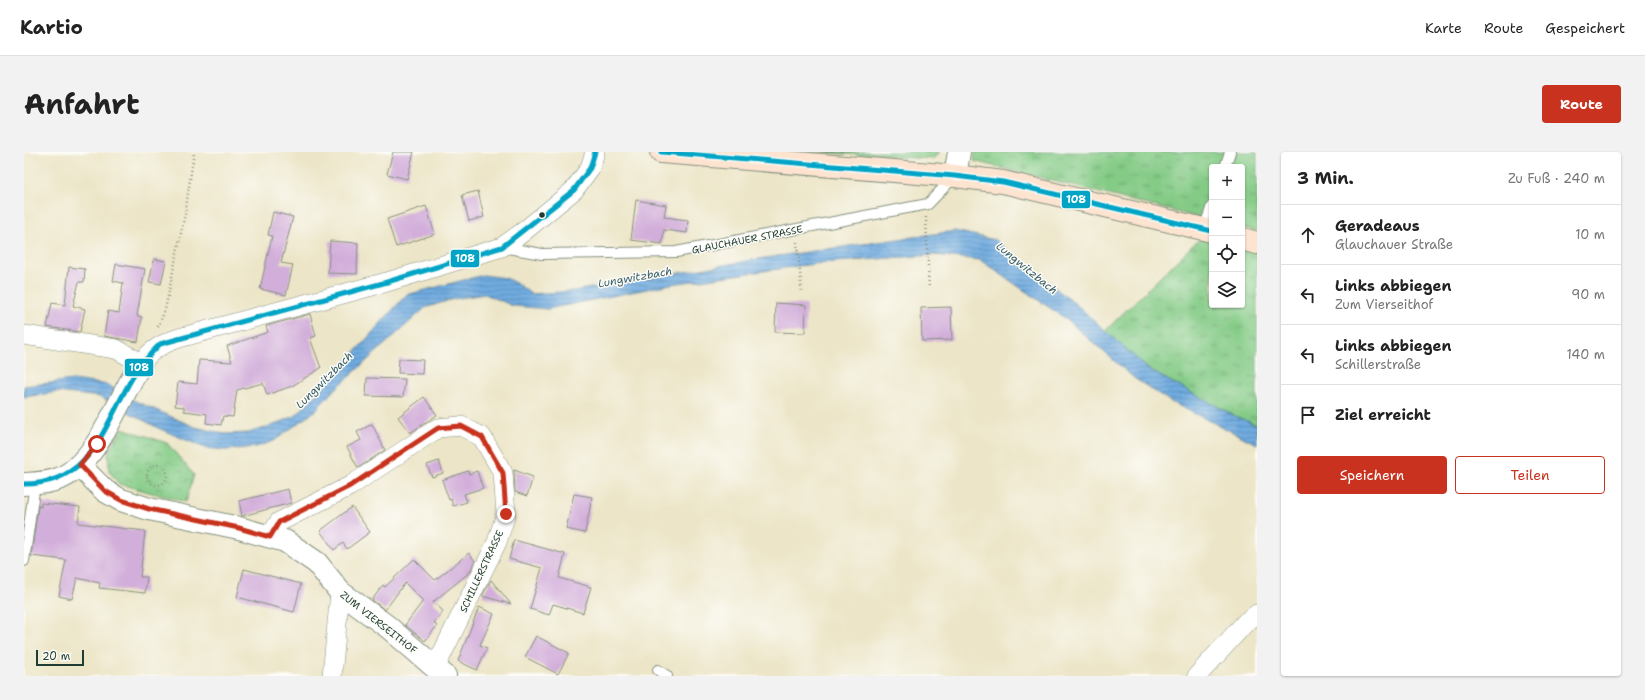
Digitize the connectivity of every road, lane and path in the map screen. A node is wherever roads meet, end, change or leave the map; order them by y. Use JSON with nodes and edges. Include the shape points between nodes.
{"nodes":[{"id":1,"x":194,"y":152,"type":"edge"},
{"id":2,"x":595,"y":152,"type":"edge"},
{"id":3,"x":661,"y":152,"type":"edge"},
{"id":4,"x":959,"y":152,"type":"edge"},
{"id":5,"x":1230,"y":152,"type":"edge"},
{"id":6,"x":1226,"y":164,"type":"edge"},
{"id":7,"x":955,"y":176,"type":"junction"},
{"id":8,"x":928,"y":227,"type":"dead end"},
{"id":9,"x":1208,"y":230,"type":"edge"},
{"id":10,"x":1245,"y":240,"type":"edge"},
{"id":11,"x":797,"y":242,"type":"dead end"},
{"id":12,"x":1257,"y":243,"type":"edge"},
{"id":13,"x":502,"y":247,"type":"junction"},
{"id":14,"x":929,"y":289,"type":"dead end"},
{"id":15,"x":802,"y":292,"type":"dead end"},
{"id":16,"x":24,"y":335,"type":"edge"},
{"id":17,"x":156,"y":347,"type":"junction"},
{"id":18,"x":141,"y":363,"type":"junction"},
{"id":19,"x":80,"y":465,"type":"junction"},
{"id":20,"x":167,"y":473,"type":"joint"},
{"id":21,"x":30,"y":484,"type":"edge"},
{"id":22,"x":270,"y":537,"type":"junction"},
{"id":23,"x":24,"y":561,"type":"edge"},
{"id":24,"x":340,"y":592,"type":"junction"},
{"id":25,"x":1257,"y":614,"type":"edge"},
{"id":26,"x":658,"y":670,"type":"dead end"},
{"id":27,"x":440,"y":672,"type":"edge"},
{"id":28,"x":332,"y":676,"type":"edge"},
{"id":29,"x":667,"y":676,"type":"edge"},
{"id":30,"x":1197,"y":676,"type":"edge"}],
"edges":[{"from":1,"to":17,"type":"path","via":[[185,214],[165,310],[158,327]]},
{"from":2,"to":13,"type":"street","name":"GLAUCHAUER STRASSE","via":[[590,168],[574,190]]},
{"from":3,"to":7,"type":"main road"},
{"from":4,"to":7,"type":"street"},
{"from":5,"to":6,"type":"lane"},
{"from":7,"to":9,"type":"main road","via":[[1003,182]]},
{"from":7,"to":13,"type":"lane","name":"GLAUCHAUER STRASSE","via":[[928,204],[676,252],[542,254]]},
{"from":8,"to":14,"type":"path"},
{"from":10,"to":12,"type":"main road"},
{"from":11,"to":15,"type":"path"},
{"from":13,"to":17,"type":"street","name":"GLAUCHAUER STRASSE","via":[[380,284],[179,338]]},
{"from":16,"to":18,"type":"street","via":[[116,350]]},
{"from":17,"to":18,"type":"street","name":"GLAUCHAUER STRASSE"},
{"from":18,"to":19,"type":"street","name":"GLAUCHAUER STRASSE","via":[[97,444]]},
{"from":19,"to":21,"type":"street","name":"GLAUCHAUER STRASSE","via":[[64,476],[45,483]]},
{"from":19,"to":22,"type":"street","name":"ZUM VIERSEITHOF","via":[[105,491],[121,500]]},
{"from":20,"to":20,"type":"path","via":[[163,467],[156,465],[150,468],[147,474],[149,481],[154,485],[166,480]]},
{"from":21,"to":23,"type":"lane"},
{"from":22,"to":24,"type":"street","name":"ZUM VIERSEITHOF","via":[[285,541],[317,563]]},
{"from":22,"to":27,"type":"street","name":"SCHILLERSTRASSE","via":[[279,522],[350,486],[438,428],[461,426],[482,437],[503,473],[506,514],[497,542]]},
{"from":24,"to":27,"type":"street","name":"ZUM VIERSEITHOF","via":[[388,627]]},
{"from":24,"to":28,"type":"street"},
{"from":25,"to":30,"type":"street","via":[[1246,622]]},
{"from":26,"to":29,"type":"lane"}]}
